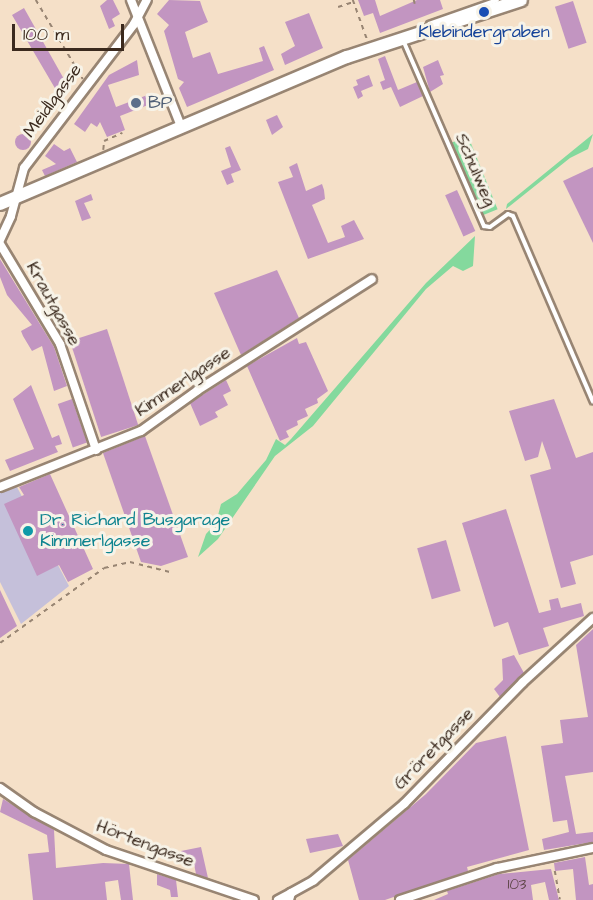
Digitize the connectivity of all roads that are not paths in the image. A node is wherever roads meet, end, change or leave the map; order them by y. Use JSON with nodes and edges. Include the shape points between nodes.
{"nodes":[{"id":1,"x":131,"y":0,"type":"edge"},
{"id":2,"x":147,"y":0,"type":"edge"},
{"id":3,"x":497,"y":0,"type":"edge"},
{"id":4,"x":521,"y":0,"type":"edge"},
{"id":5,"x":139,"y":16,"type":"junction"},
{"id":6,"x":403,"y":39,"type":"junction"},
{"id":7,"x":377,"y":48,"type":"junction"},
{"id":8,"x":181,"y":126,"type":"junction"},
{"id":9,"x":15,"y":198,"type":"junction"},
{"id":10,"x":0,"y":204,"type":"edge"},
{"id":11,"x":0,"y":242,"type":"edge"},
{"id":12,"x":372,"y":279,"type":"dead end"},
{"id":13,"x":593,"y":402,"type":"edge"},
{"id":14,"x":96,"y":450,"type":"junction"},
{"id":15,"x":0,"y":487,"type":"edge"},
{"id":16,"x":593,"y":618,"type":"edge"},
{"id":17,"x":0,"y":788,"type":"edge"},
{"id":18,"x":593,"y":848,"type":"edge"},
{"id":19,"x":290,"y":897,"type":"edge"},
{"id":20,"x":254,"y":900,"type":"edge"},
{"id":21,"x":278,"y":900,"type":"edge"},
{"id":22,"x":400,"y":900,"type":"edge"}],
"edges":[{"from":1,"to":5,"type":"street"},
{"from":2,"to":5,"type":"street","name":"Meidlgasse"},
{"from":3,"to":7,"type":"lane","via":[[403,33]]},
{"from":4,"to":6,"type":"main road"},
{"from":5,"to":8,"type":"street"},
{"from":5,"to":9,"type":"street","name":"Meidlgasse","via":[[24,168]]},
{"from":6,"to":7,"type":"main road"},
{"from":6,"to":13,"type":"lane","name":"Schulweg","via":[[484,226],[490,227],[508,214],[513,216]]},
{"from":7,"to":8,"type":"main road"},
{"from":8,"to":9,"type":"main road"},
{"from":9,"to":10,"type":"main road"},
{"from":9,"to":11,"type":"street","name":"Meidlgasse"},
{"from":11,"to":14,"type":"street","name":"Krautgasse","via":[[60,344]]},
{"from":12,"to":14,"type":"street","name":"Kimmerlgasse","via":[[141,431]]},
{"from":14,"to":15,"type":"street","name":"Kimmerlgasse"},
{"from":16,"to":19,"type":"street","name":"Gröretgasse","via":[[515,690],[404,804]]},
{"from":17,"to":20,"type":"street","name":"Hörtengasse","via":[[34,812],[106,850]]},
{"from":18,"to":22,"type":"street","via":[[497,868]]},
{"from":19,"to":21,"type":"street","name":"Gröretgasse"}]}
